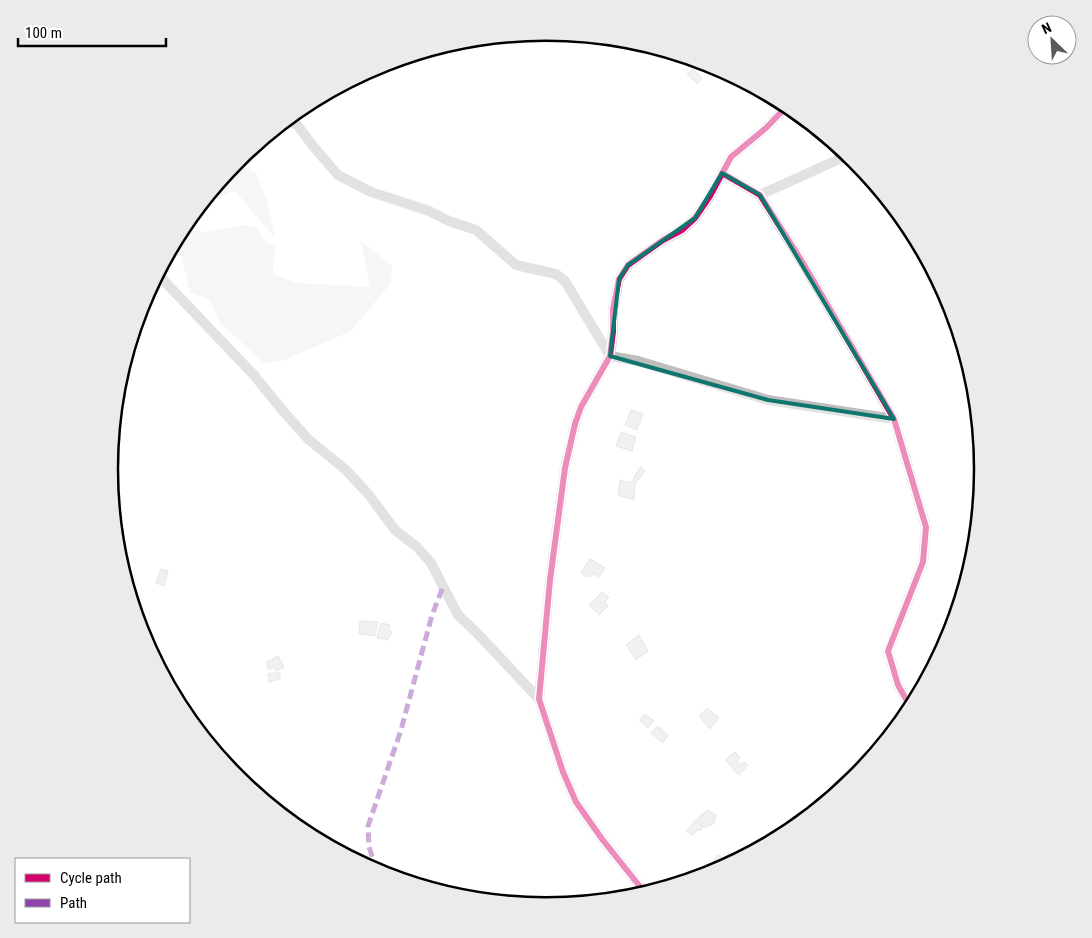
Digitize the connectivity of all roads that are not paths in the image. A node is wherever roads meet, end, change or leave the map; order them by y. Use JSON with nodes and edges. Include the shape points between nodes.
{"nodes":[{"id":1,"x":782,"y":112,"type":"edge"},
{"id":2,"x":295,"y":123,"type":"edge"},
{"id":3,"x":840,"y":159,"type":"edge"},
{"id":4,"x":722,"y":173,"type":"junction"},
{"id":5,"x":760,"y":195,"type":"junction"},
{"id":6,"x":163,"y":279,"type":"edge"},
{"id":7,"x":610,"y":356,"type":"junction"},
{"id":8,"x":894,"y":419,"type":"junction"},
{"id":9,"x":539,"y":699,"type":"junction"},
{"id":10,"x":906,"y":700,"type":"edge"},
{"id":11,"x":640,"y":886,"type":"edge"}],
"edges":[{"from":1,"to":4,"type":"street","via":[[731,157]]},
{"from":2,"to":7,"type":"street","via":[[338,175],[371,192],[476,230],[516,265],[556,274],[570,288]]},
{"from":3,"to":5,"type":"street"},
{"from":4,"to":5,"type":"street"},
{"from":4,"to":7,"type":"street","via":[[695,218],[628,265],[619,279]]},
{"from":5,"to":8,"type":"street","via":[[803,262]]},
{"from":6,"to":9,"type":"street","via":[[253,374],[308,439],[346,470],[395,530],[417,546],[431,563],[458,615]]},
{"from":7,"to":8,"type":"street","via":[[638,361],[768,400]]},
{"from":7,"to":9,"type":"street","via":[[581,407],[565,468]]},
{"from":8,"to":10,"type":"street","via":[[926,527],[923,562],[888,651],[898,686]]},
{"from":9,"to":11,"type":"street","via":[[576,802]]}]}
